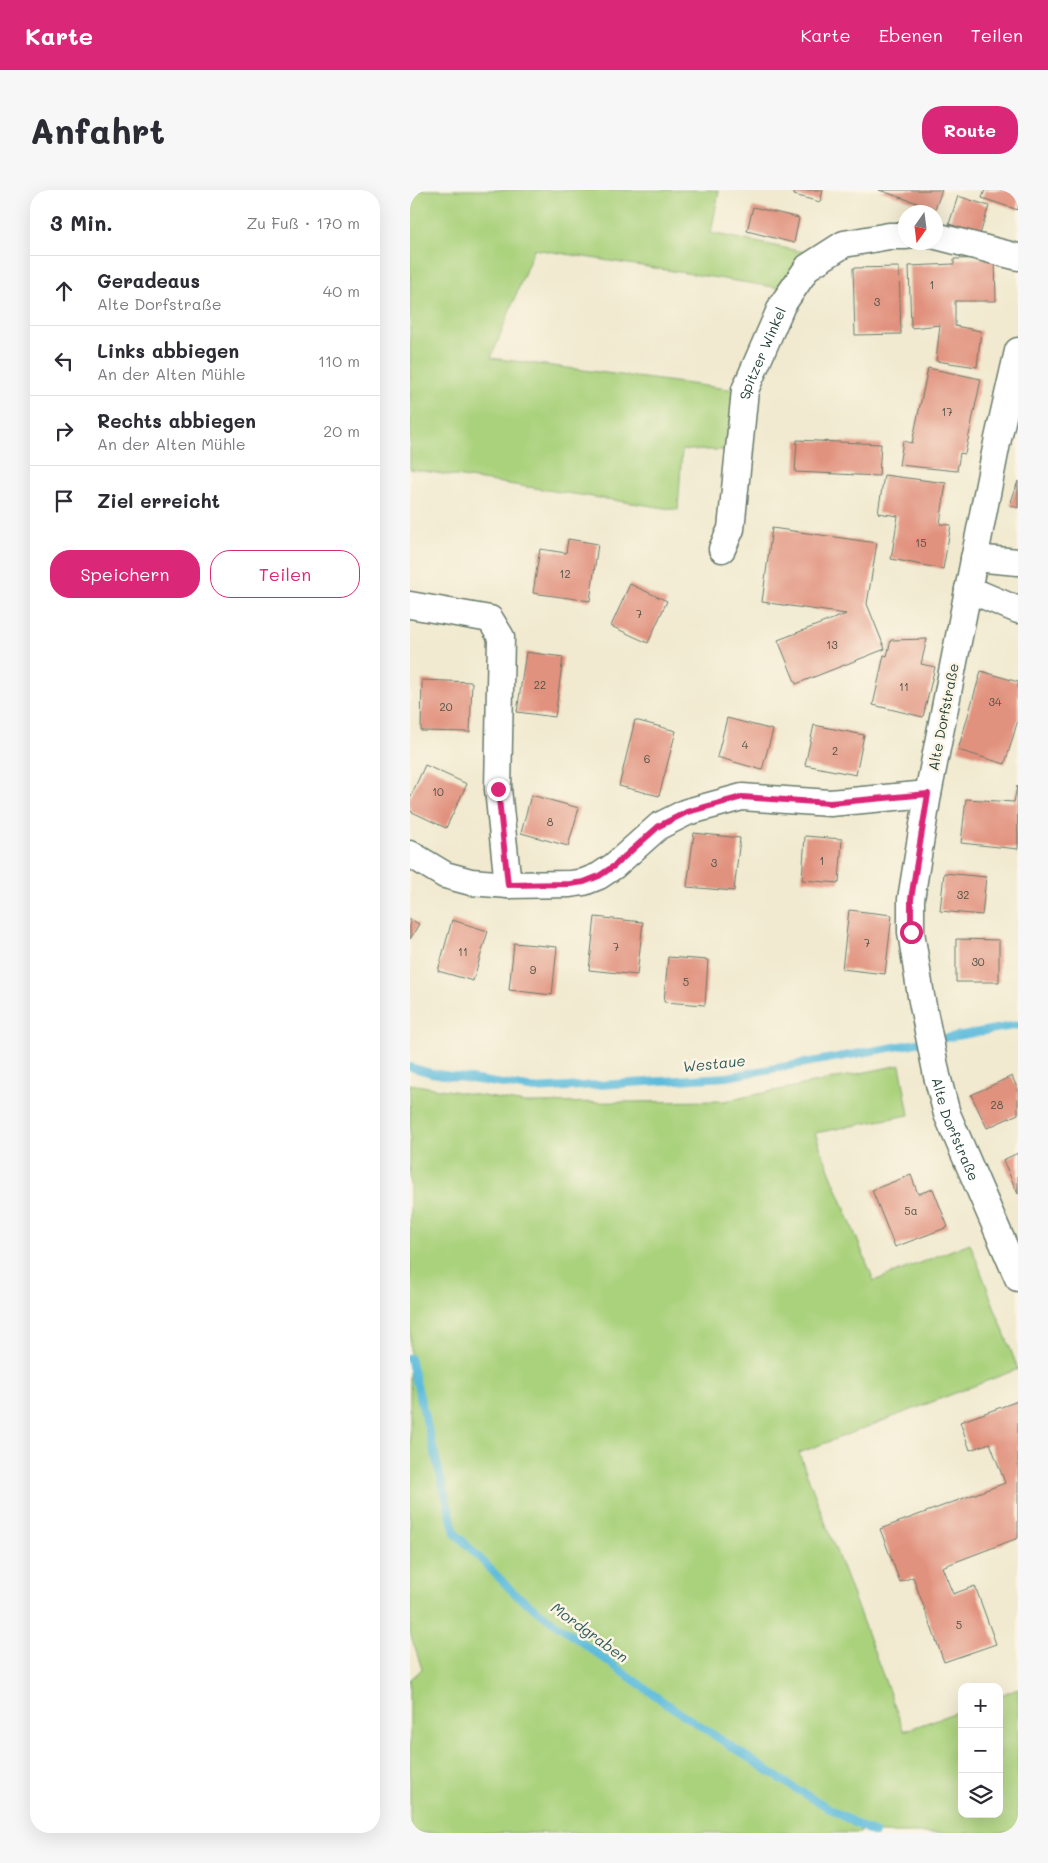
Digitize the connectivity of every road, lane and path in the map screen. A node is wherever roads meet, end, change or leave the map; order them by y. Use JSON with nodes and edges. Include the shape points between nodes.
{"nodes":[{"id":1,"x":898,"y":236,"type":"edge"},
{"id":2,"x":943,"y":238,"type":"edge"},
{"id":3,"x":1018,"y":257,"type":"edge"},
{"id":4,"x":1018,"y":351,"type":"edge"},
{"id":5,"x":722,"y":549,"type":"dead end"},
{"id":6,"x":974,"y":558,"type":"junction"},
{"id":7,"x":1018,"y":562,"type":"edge"},
{"id":8,"x":968,"y":589,"type":"junction"},
{"id":9,"x":410,"y":605,"type":"edge"},
{"id":10,"x":1018,"y":610,"type":"edge"},
{"id":11,"x":928,"y":794,"type":"junction"},
{"id":12,"x":410,"y":854,"type":"edge"},
{"id":13,"x":508,"y":885,"type":"junction"},
{"id":14,"x":1009,"y":1231,"type":"edge"},
{"id":15,"x":1018,"y":1278,"type":"edge"}],
"edges":[{"from":1,"to":5,"type":"street","name":"Spitzer Winkel","via":[[844,244],[808,267],[782,305],[745,390],[731,528]]},
{"from":2,"to":3,"type":"street"},
{"from":4,"to":6,"type":"street","name":"Alte Dorfstraße"},
{"from":6,"to":7,"type":"street"},
{"from":6,"to":8,"type":"street","name":"Alte Dorfstraße"},
{"from":8,"to":10,"type":"street"},
{"from":8,"to":11,"type":"street","name":"Alte Dorfstraße"},
{"from":9,"to":13,"type":"street","via":[[490,619],[501,638],[498,789]]},
{"from":11,"to":13,"type":"street","via":[[830,803],[742,797],[687,812],[659,826],[614,866],[584,882]]},
{"from":11,"to":14,"type":"street","name":"Alte Dorfstraße","via":[[911,899],[911,932],[925,1020],[947,1114]]},
{"from":12,"to":13,"type":"street","via":[[445,875],[471,882]]},
{"from":14,"to":15,"type":"street","name":"Alte Dorfstraße"}]}
